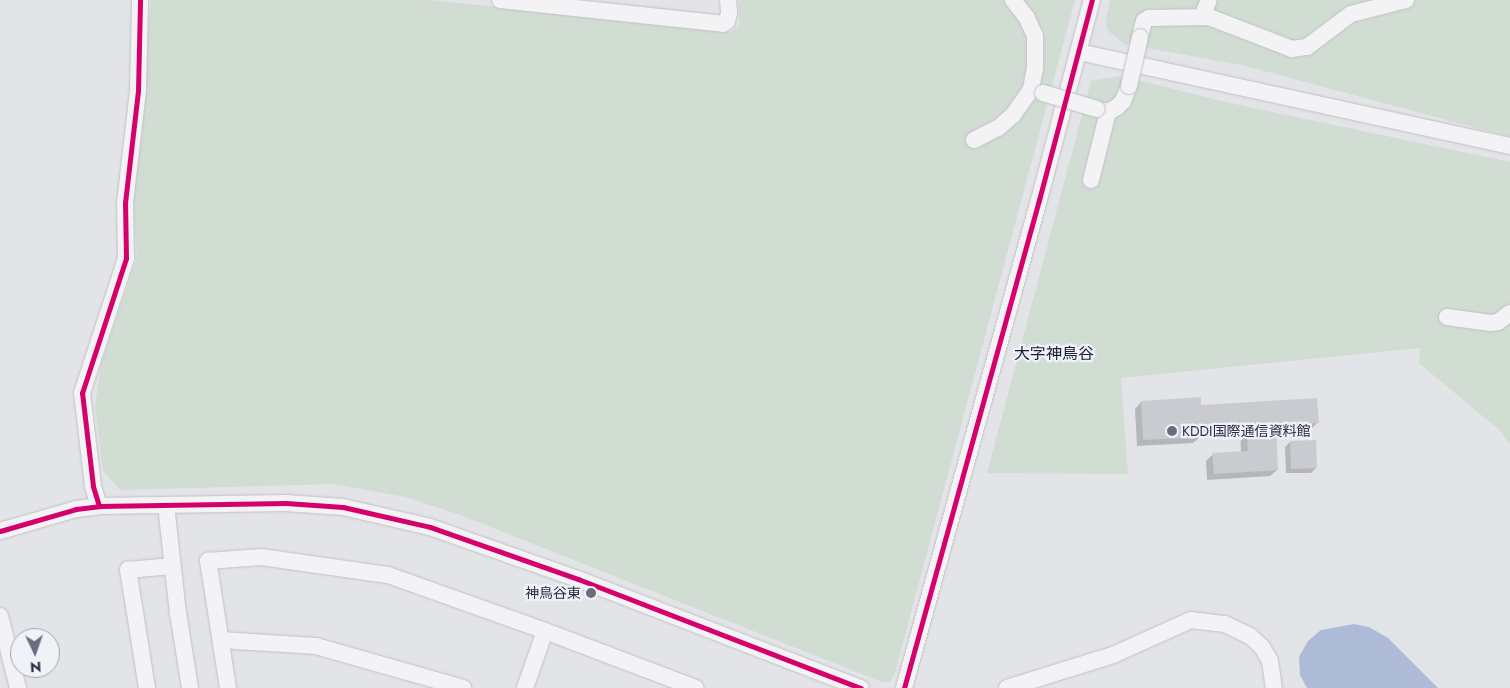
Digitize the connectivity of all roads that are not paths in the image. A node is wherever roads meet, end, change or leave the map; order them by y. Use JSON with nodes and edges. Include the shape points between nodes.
{"nodes":[{"id":1,"x":140,"y":0,"type":"edge"},
{"id":2,"x":500,"y":0,"type":"edge"},
{"id":3,"x":728,"y":0,"type":"edge"},
{"id":4,"x":1013,"y":0,"type":"edge"},
{"id":5,"x":1092,"y":0,"type":"edge"},
{"id":6,"x":1209,"y":0,"type":"edge"},
{"id":7,"x":1406,"y":0,"type":"edge"},
{"id":8,"x":1202,"y":17,"type":"junction"},
{"id":9,"x":1079,"y":52,"type":"junction"},
{"id":10,"x":1037,"y":91,"type":"junction"},
{"id":11,"x":1103,"y":110,"type":"junction"},
{"id":12,"x":974,"y":140,"type":"dead end"},
{"id":13,"x":1510,"y":146,"type":"edge"},
{"id":14,"x":1091,"y":180,"type":"dead end"},
{"id":15,"x":1510,"y":313,"type":"edge"},
{"id":16,"x":1447,"y":317,"type":"dead end"},
{"id":17,"x":166,"y":505,"type":"junction"},
{"id":18,"x":99,"y":506,"type":"junction"},
{"id":19,"x":0,"y":531,"type":"edge"},
{"id":20,"x":172,"y":566,"type":"junction"},
{"id":21,"x":0,"y":616,"type":"edge"},
{"id":22,"x":546,"y":631,"type":"junction"},
{"id":23,"x":220,"y":640,"type":"junction"},
{"id":24,"x":4,"y":651,"type":"edge"},
{"id":25,"x":18,"y":688,"type":"edge"},
{"id":26,"x":148,"y":688,"type":"edge"},
{"id":27,"x":190,"y":688,"type":"edge"},
{"id":28,"x":228,"y":688,"type":"edge"},
{"id":29,"x":463,"y":688,"type":"edge"},
{"id":30,"x":525,"y":688,"type":"edge"},
{"id":31,"x":696,"y":688,"type":"edge"},
{"id":32,"x":861,"y":688,"type":"edge"},
{"id":33,"x":904,"y":688,"type":"edge"},
{"id":34,"x":1007,"y":688,"type":"edge"},
{"id":35,"x":1274,"y":688,"type":"edge"}],
"edges":[{"from":1,"to":18,"type":"street","via":[[138,91],[125,203],[126,258],[82,393],[93,486]]},
{"from":2,"to":3,"type":"street","via":[[723,24],[729,13]]},
{"from":4,"to":10,"type":"street","via":[[1027,18],[1035,36]]},
{"from":5,"to":9,"type":"street"},
{"from":6,"to":8,"type":"street"},
{"from":7,"to":8,"type":"street","via":[[1351,14],[1306,46],[1292,49],[1210,17]]},
{"from":8,"to":11,"type":"street","bridge":true,"via":[[1149,18],[1144,21],[1123,100]]},
{"from":9,"to":13,"type":"street"},
{"from":9,"to":33,"type":"street"},
{"from":10,"to":11,"type":"street","bridge":true},
{"from":10,"to":12,"type":"street","via":[[998,128]]},
{"from":11,"to":14,"type":"street"},
{"from":15,"to":16,"type":"street","via":[[1491,323]]},
{"from":17,"to":18,"type":"street"},
{"from":17,"to":20,"type":"street"},
{"from":17,"to":32,"type":"street","via":[[286,502],[342,506],[430,527],[578,579]]},
{"from":18,"to":19,"type":"street","via":[[76,509]]},
{"from":20,"to":26,"type":"street","via":[[128,570]]},
{"from":20,"to":27,"type":"street"},
{"from":21,"to":24,"type":"street"},
{"from":22,"to":23,"type":"street","via":[[388,575],[261,557],[208,561]]},
{"from":22,"to":30,"type":"street"},
{"from":22,"to":31,"type":"street"},
{"from":23,"to":28,"type":"street"},
{"from":23,"to":29,"type":"street","via":[[316,646]]},
{"from":24,"to":25,"type":"street"},
{"from":34,"to":35,"type":"street","via":[[1113,655],[1191,620],[1225,624],[1250,636],[1270,661]]}]}
